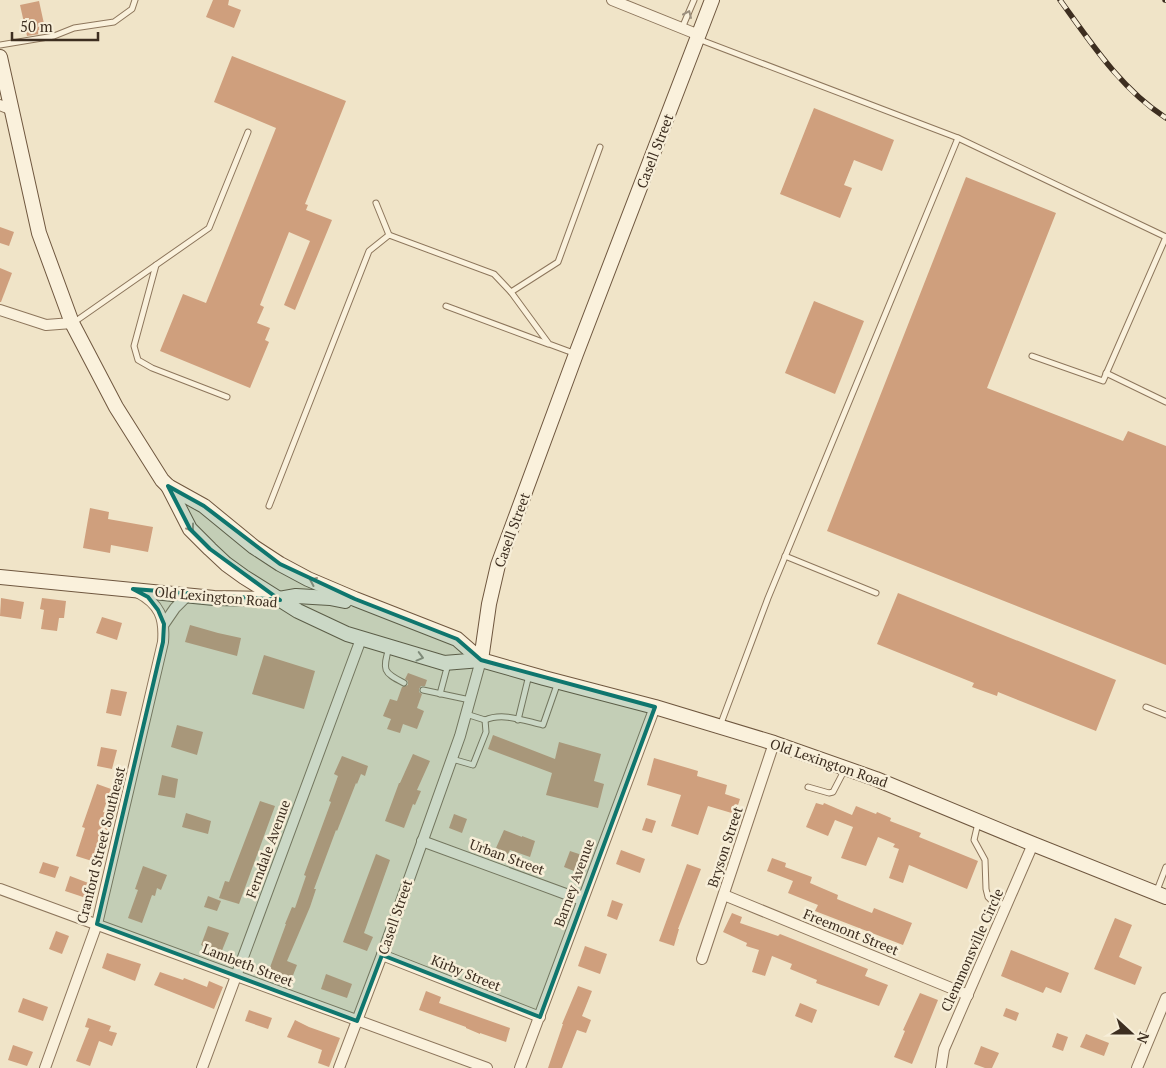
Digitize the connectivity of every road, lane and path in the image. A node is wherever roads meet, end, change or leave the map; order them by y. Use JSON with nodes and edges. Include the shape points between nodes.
{"nodes":[{"id":1,"x":135,"y":0,"type":"edge"},
{"id":2,"x":615,"y":0,"type":"edge"},
{"id":3,"x":694,"y":0,"type":"edge"},
{"id":4,"x":712,"y":0,"type":"edge"},
{"id":5,"x":682,"y":28,"type":"junction"},
{"id":6,"x":698,"y":37,"type":"junction"},
{"id":7,"x":0,"y":45,"type":"edge"},
{"id":8,"x":0,"y":57,"type":"edge"},
{"id":9,"x":6,"y":107,"type":"edge"},
{"id":10,"x":248,"y":132,"type":"dead end"},
{"id":11,"x":958,"y":138,"type":"junction"},
{"id":12,"x":600,"y":147,"type":"dead end"},
{"id":13,"x":376,"y":203,"type":"dead end"},
{"id":14,"x":389,"y":235,"type":"junction"},
{"id":15,"x":1166,"y":237,"type":"edge"},
{"id":16,"x":156,"y":264,"type":"junction"},
{"id":17,"x":511,"y":292,"type":"junction"},
{"id":18,"x":446,"y":306,"type":"dead end"},
{"id":19,"x":0,"y":310,"type":"edge"},
{"id":20,"x":72,"y":323,"type":"junction"},
{"id":21,"x":549,"y":344,"type":"junction"},
{"id":22,"x":576,"y":354,"type":"junction"},
{"id":23,"x":1032,"y":356,"type":"dead end"},
{"id":24,"x":1106,"y":373,"type":"junction"},
{"id":25,"x":228,"y":398,"type":"dead end"},
{"id":26,"x":1166,"y":402,"type":"edge"},
{"id":27,"x":168,"y":486,"type":"junction"},
{"id":28,"x":269,"y":506,"type":"dead end"},
{"id":29,"x":785,"y":556,"type":"junction"},
{"id":30,"x":0,"y":576,"type":"edge"},
{"id":31,"x":133,"y":589,"type":"junction"},
{"id":32,"x":876,"y":593,"type":"dead end"},
{"id":33,"x":188,"y":595,"type":"junction"},
{"id":34,"x":279,"y":599,"type":"junction"},
{"id":35,"x":374,"y":607,"type":"junction"},
{"id":36,"x":164,"y":624,"type":"junction"},
{"id":37,"x":361,"y":639,"type":"junction"},
{"id":38,"x":389,"y":647,"type":"junction"},
{"id":39,"x":481,"y":660,"type":"junction"},
{"id":40,"x":448,"y":663,"type":"junction"},
{"id":41,"x":529,"y":674,"type":"junction"},
{"id":42,"x":558,"y":682,"type":"junction"},
{"id":43,"x":404,"y":683,"type":"dead end"},
{"id":44,"x":423,"y":690,"type":"dead end"},
{"id":45,"x":440,"y":694,"type":"junction"},
{"id":46,"x":470,"y":700,"type":"junction"},
{"id":47,"x":655,"y":707,"type":"junction"},
{"id":48,"x":1146,"y":707,"type":"dead end"},
{"id":49,"x":466,"y":714,"type":"junction"},
{"id":50,"x":1166,"y":715,"type":"edge"},
{"id":51,"x":485,"y":720,"type":"junction"},
{"id":52,"x":518,"y":720,"type":"junction"},
{"id":53,"x":720,"y":727,"type":"junction"},
{"id":54,"x":774,"y":744,"type":"junction"},
{"id":55,"x":452,"y":759,"type":"junction"},
{"id":56,"x":846,"y":768,"type":"junction"},
{"id":57,"x":808,"y":787,"type":"dead end"},
{"id":58,"x":979,"y":822,"type":"junction"},
{"id":59,"x":422,"y":841,"type":"junction"},
{"id":60,"x":1033,"y":844,"type":"junction"},
{"id":61,"x":1166,"y":867,"type":"edge"},
{"id":62,"x":0,"y":889,"type":"edge"},
{"id":63,"x":724,"y":895,"type":"junction"},
{"id":64,"x":1161,"y":895,"type":"edge"},
{"id":65,"x":582,"y":900,"type":"junction"},
{"id":66,"x":1007,"y":906,"type":"junction"},
{"id":67,"x":97,"y":924,"type":"junction"},
{"id":68,"x":382,"y":955,"type":"junction"},
{"id":69,"x":702,"y":958,"type":"dead end"},
{"id":70,"x":236,"y":975,"type":"junction"},
{"id":71,"x":968,"y":995,"type":"junction"},
{"id":72,"x":1166,"y":998,"type":"edge"},
{"id":73,"x":540,"y":1017,"type":"junction"},
{"id":74,"x":357,"y":1021,"type":"junction"},
{"id":75,"x":45,"y":1068,"type":"edge"},
{"id":76,"x":202,"y":1068,"type":"edge"},
{"id":77,"x":339,"y":1068,"type":"edge"},
{"id":78,"x":487,"y":1068,"type":"edge"},
{"id":79,"x":520,"y":1068,"type":"edge"},
{"id":80,"x":941,"y":1068,"type":"edge"},
{"id":81,"x":1137,"y":1068,"type":"edge"}],
"edges":[{"from":1,"to":7,"type":"lane","via":[[132,9],[114,22]]},
{"from":2,"to":5,"type":"street"},
{"from":5,"to":3,"type":"lane","one_way":true},
{"from":4,"to":6,"type":"main road","name":"Casell Street"},
{"from":5,"to":6,"type":"street"},
{"from":6,"to":11,"type":"lane"},
{"from":6,"to":22,"type":"main road","name":"Casell Street"},
{"from":8,"to":9,"type":"main road"},
{"from":9,"to":20,"type":"main road","via":[[39,233]]},
{"from":10,"to":16,"type":"lane","via":[[209,228]]},
{"from":11,"to":15,"type":"lane"},
{"from":11,"to":29,"type":"lane"},
{"from":12,"to":17,"type":"lane","via":[[558,262]]},
{"from":13,"to":14,"type":"lane"},
{"from":14,"to":17,"type":"lane","via":[[494,274]]},
{"from":14,"to":28,"type":"lane","via":[[369,251]]},
{"from":15,"to":24,"type":"lane"},
{"from":16,"to":20,"type":"lane"},
{"from":16,"to":25,"type":"lane","via":[[134,346],[138,360]]},
{"from":17,"to":21,"type":"lane"},
{"from":18,"to":21,"type":"lane"},
{"from":19,"to":20,"type":"street","via":[[46,325]]},
{"from":20,"to":27,"type":"main road","via":[[116,407]]},
{"from":21,"to":22,"type":"lane"},
{"from":22,"to":39,"type":"main road","name":"Casell Street","via":[[498,565]]},
{"from":23,"to":24,"type":"lane","via":[[1103,382]]},
{"from":24,"to":26,"type":"lane"},
{"from":27,"to":34,"type":"main road","one_way":true,"via":[[190,529],[244,577]]},
{"from":35,"to":27,"type":"main road","one_way":true,"via":[[280,564],[204,506]]},
{"from":29,"to":32,"type":"lane"},
{"from":29,"to":53,"type":"lane"},
{"from":30,"to":31,"type":"main road","name":"Old Lexington Road"},
{"from":31,"to":33,"type":"main road","name":"Old Lexington Road"},
{"from":31,"to":36,"type":"street","via":[[148,597]]},
{"from":33,"to":34,"type":"main road","name":"Old Lexington Road"},
{"from":33,"to":36,"type":"street","name":"Cranford Street Southeast"},
{"from":34,"to":35,"type":"main road","via":[[296,596],[330,598]]},
{"from":34,"to":37,"type":"main road","name":"Old Lexington Road","via":[[306,615]]},
{"from":35,"to":39,"type":"main road","name":"Old Lexington Road","via":[[457,639]]},
{"from":36,"to":67,"type":"street","name":"Cranford Street Southeast","via":[[163,642]]},
{"from":37,"to":38,"type":"main road","name":"Old Lexington Road"},
{"from":37,"to":70,"type":"street","name":"Ferndale Avenue"},
{"from":38,"to":40,"type":"main road","name":"Old Lexington Road","one_way":true},
{"from":38,"to":43,"type":"lane","via":[[384,664],[386,670],[389,676]]},
{"from":39,"to":40,"type":"main road","name":"Old Lexington Road"},
{"from":39,"to":41,"type":"main road","name":"Old Lexington Road"},
{"from":39,"to":46,"type":"street","name":"Casell Street"},
{"from":40,"to":45,"type":"lane"},
{"from":41,"to":42,"type":"main road","name":"Old Lexington Road"},
{"from":41,"to":52,"type":"lane"},
{"from":42,"to":47,"type":"main road","name":"Old Lexington Road"},
{"from":42,"to":52,"type":"lane","via":[[544,726]]},
{"from":44,"to":45,"type":"lane"},
{"from":45,"to":46,"type":"lane"},
{"from":46,"to":49,"type":"street","name":"Casell Street"},
{"from":47,"to":53,"type":"main road","name":"Old Lexington Road"},
{"from":47,"to":65,"type":"street","name":"Barney Avenue"},
{"from":48,"to":50,"type":"lane"},
{"from":49,"to":51,"type":"lane"},
{"from":49,"to":55,"type":"street","name":"Casell Street"},
{"from":51,"to":52,"type":"lane","via":[[493,717]]},
{"from":51,"to":55,"type":"lane","via":[[486,732],[473,765]]},
{"from":53,"to":54,"type":"main road","name":"Old Lexington Road"},
{"from":54,"to":56,"type":"main road","name":"Old Lexington Road"},
{"from":54,"to":63,"type":"street","name":"Bryson Street"},
{"from":55,"to":59,"type":"street","name":"Casell Street"},
{"from":56,"to":57,"type":"lane","via":[[833,792]]},
{"from":56,"to":58,"type":"main road","name":"Old Lexington Road"},
{"from":58,"to":60,"type":"main road","name":"Old Lexington Road"},
{"from":58,"to":66,"type":"lane","via":[[974,840],[985,860],[988,897]]},
{"from":59,"to":65,"type":"street","name":"Urban Street"},
{"from":59,"to":68,"type":"street","name":"Casell Street"},
{"from":60,"to":64,"type":"main road","name":"Old Lexington Road"},
{"from":60,"to":66,"type":"street","name":"Clemmonsville Circle"},
{"from":61,"to":64,"type":"lane"},
{"from":62,"to":67,"type":"street","name":"Lambeth Street"},
{"from":63,"to":69,"type":"street","name":"Bryson Street"},
{"from":63,"to":71,"type":"street","name":"Freemont Street"},
{"from":65,"to":73,"type":"street","name":"Barney Avenue"},
{"from":66,"to":71,"type":"street","name":"Clemmonsville Circle"},
{"from":67,"to":70,"type":"street","name":"Lambeth Street"},
{"from":67,"to":75,"type":"street","name":"Cranford Street Southeast"},
{"from":68,"to":73,"type":"street","name":"Kirby Street"},
{"from":68,"to":74,"type":"street","name":"Casell Street"},
{"from":70,"to":74,"type":"street","name":"Lambeth Street"},
{"from":70,"to":76,"type":"street","name":"Ferndale Avenue"},
{"from":71,"to":80,"type":"street","name":"Clemmonsville Circle","via":[[944,1049]]},
{"from":72,"to":81,"type":"street"},
{"from":73,"to":79,"type":"street","name":"Barney Avenue"},
{"from":74,"to":77,"type":"street","name":"Casell Street"},
{"from":74,"to":78,"type":"street","name":"Lambeth Street"}]}
